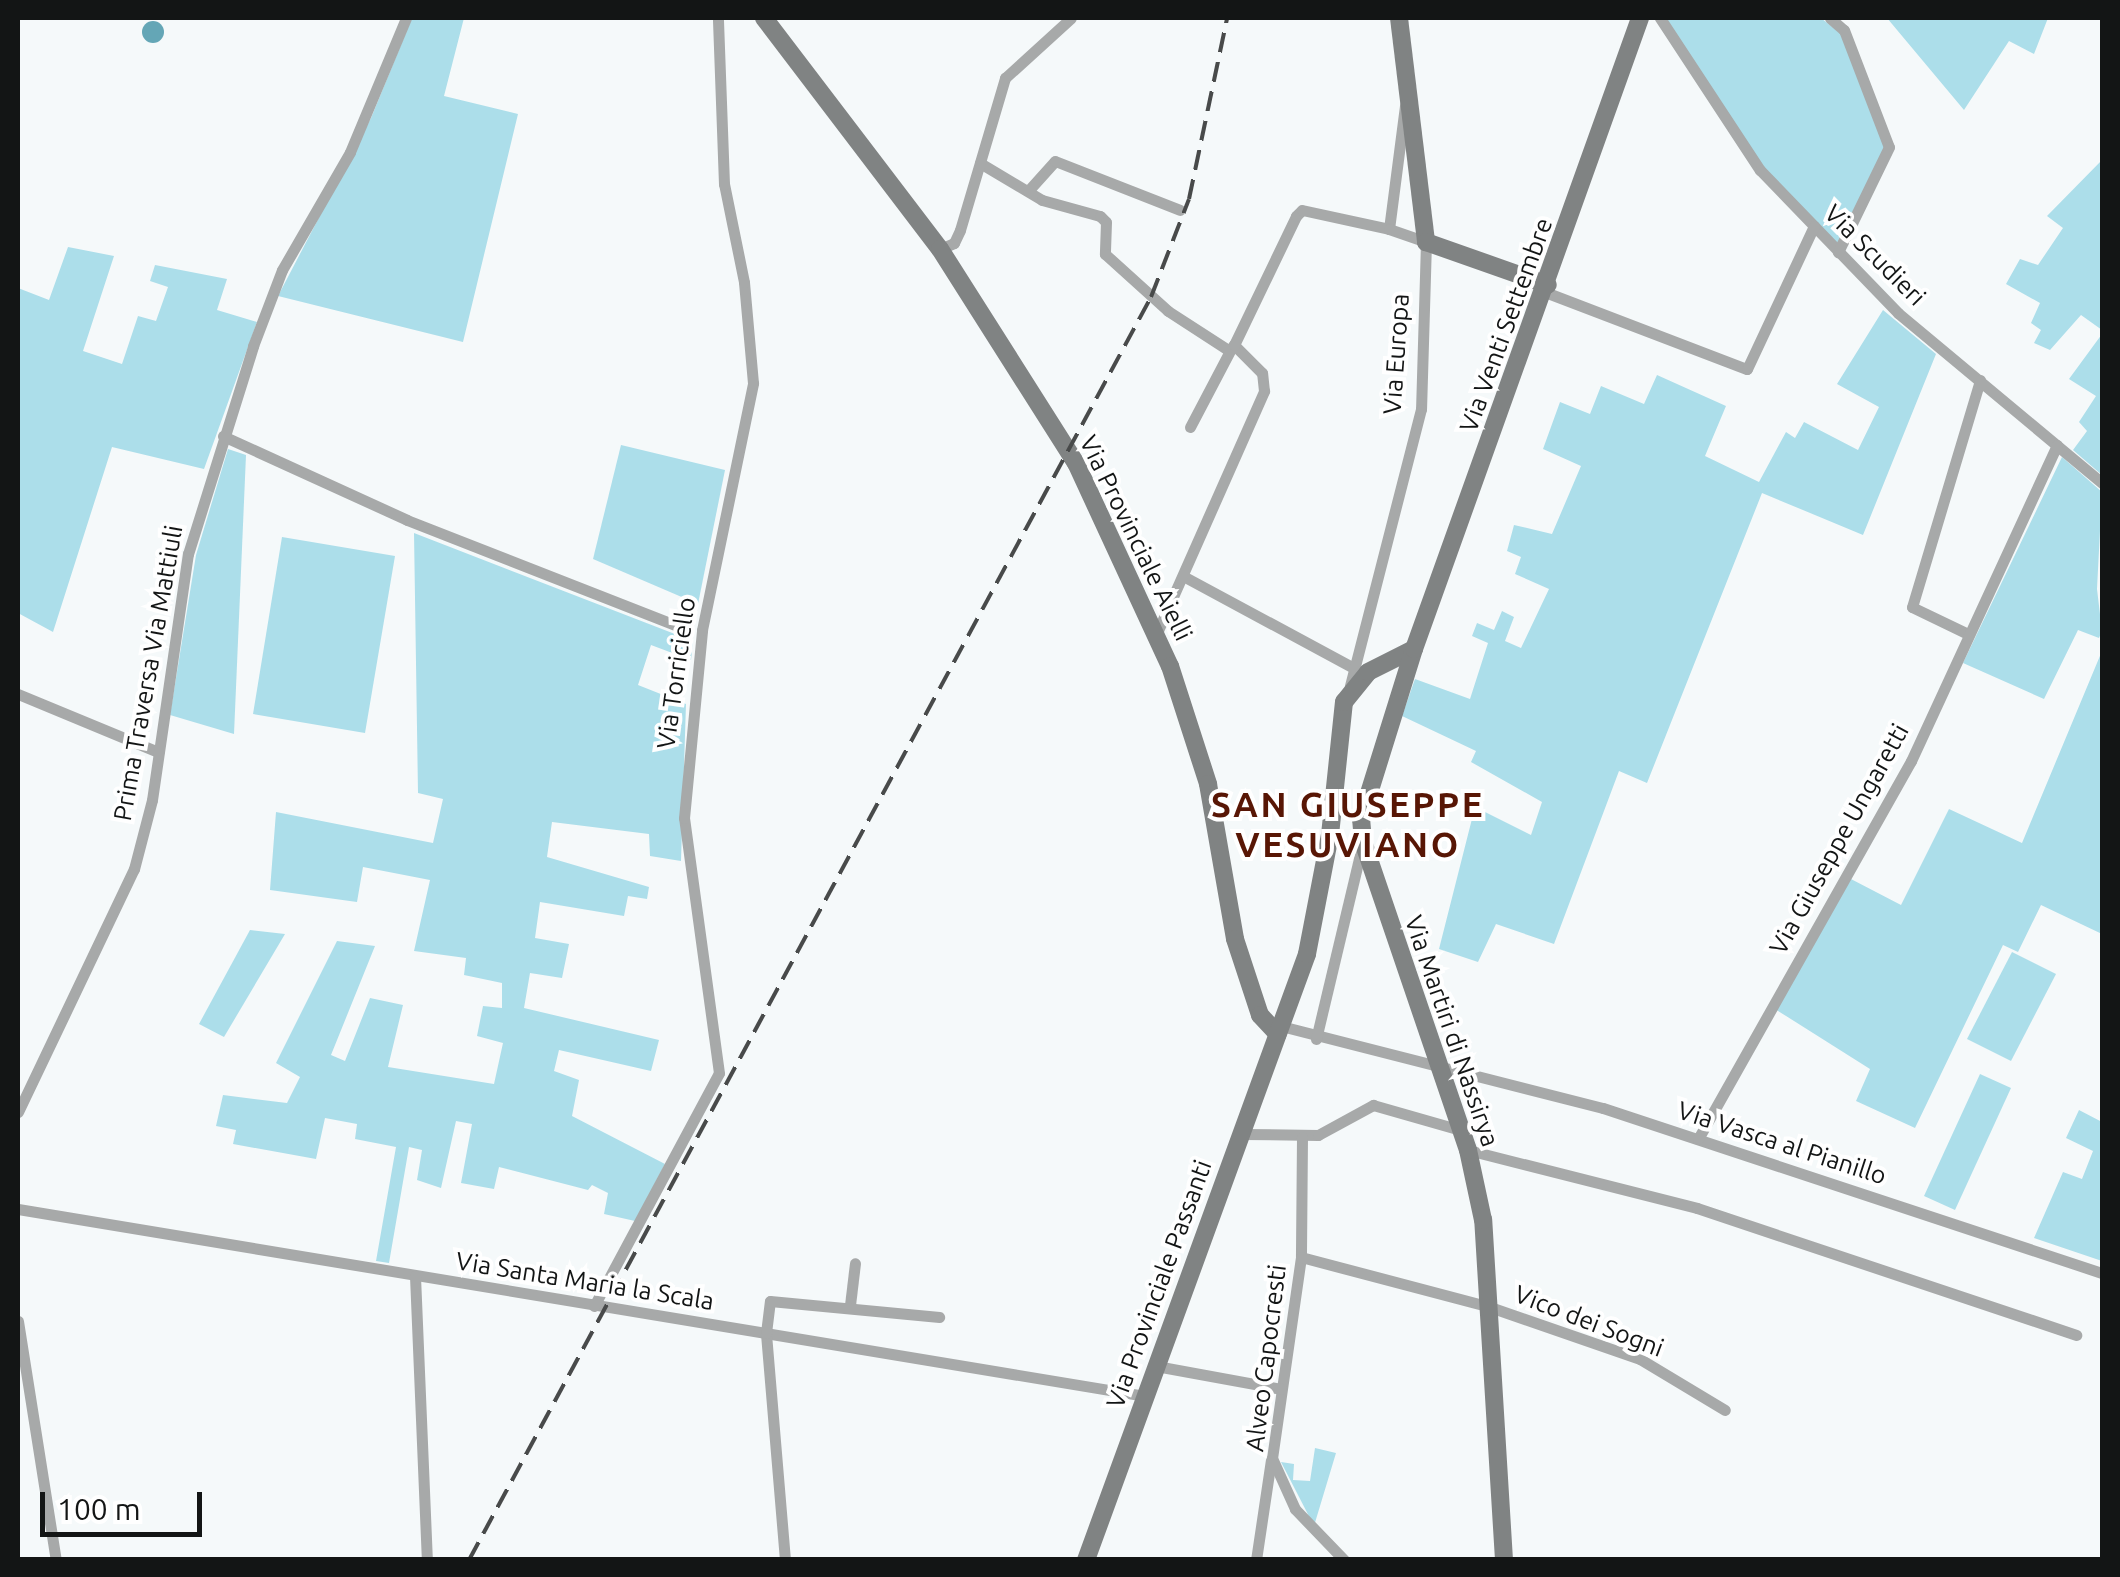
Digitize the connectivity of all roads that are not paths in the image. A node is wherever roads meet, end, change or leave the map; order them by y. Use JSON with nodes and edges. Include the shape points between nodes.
{"nodes":[{"id":1,"x":406,"y":18,"type":"edge"},
{"id":2,"x":718,"y":18,"type":"edge"},
{"id":3,"x":764,"y":18,"type":"edge"},
{"id":4,"x":1071,"y":18,"type":"edge"},
{"id":5,"x":1399,"y":18,"type":"edge"},
{"id":6,"x":1640,"y":18,"type":"edge"},
{"id":7,"x":1660,"y":18,"type":"edge"},
{"id":8,"x":1830,"y":18,"type":"edge"},
{"id":9,"x":1408,"y":87,"type":"junction"},
{"id":10,"x":980,"y":162,"type":"junction"},
{"id":11,"x":1028,"y":191,"type":"junction"},
{"id":12,"x":1180,"y":210,"type":"dead end"},
{"id":13,"x":1814,"y":226,"type":"junction"},
{"id":14,"x":1389,"y":229,"type":"junction"},
{"id":15,"x":1426,"y":242,"type":"junction"},
{"id":16,"x":940,"y":248,"type":"junction"},
{"id":17,"x":1838,"y":252,"type":"junction"},
{"id":18,"x":1546,"y":288,"type":"junction"},
{"id":19,"x":1231,"y":348,"type":"junction"},
{"id":20,"x":1980,"y":380,"type":"junction"},
{"id":21,"x":1190,"y":427,"type":"dead end"},
{"id":22,"x":223,"y":436,"type":"junction"},
{"id":23,"x":2057,"y":445,"type":"junction"},
{"id":24,"x":2102,"y":483,"type":"edge"},
{"id":25,"x":1183,"y":576,"type":"junction"},
{"id":26,"x":688,"y":630,"type":"dead end"},
{"id":27,"x":1968,"y":634,"type":"junction"},
{"id":28,"x":1155,"y":636,"type":"junction"},
{"id":29,"x":1414,"y":649,"type":"junction"},
{"id":30,"x":1350,"y":666,"type":"junction"},
{"id":31,"x":1350,"y":686,"type":"junction"},
{"id":32,"x":18,"y":694,"type":"edge"},
{"id":33,"x":158,"y":752,"type":"junction"},
{"id":34,"x":1362,"y":840,"type":"junction"},
{"id":35,"x":1279,"y":1030,"type":"junction"},
{"id":36,"x":1316,"y":1039,"type":"junction"},
{"id":37,"x":1443,"y":1070,"type":"junction"},
{"id":38,"x":18,"y":1112,"type":"edge"},
{"id":39,"x":1460,"y":1130,"type":"junction"},
{"id":40,"x":1241,"y":1134,"type":"junction"},
{"id":41,"x":1302,"y":1137,"type":"junction"},
{"id":42,"x":1698,"y":1139,"type":"junction"},
{"id":43,"x":1468,"y":1150,"type":"junction"},
{"id":44,"x":18,"y":1209,"type":"edge"},
{"id":45,"x":1301,"y":1258,"type":"junction"},
{"id":46,"x":855,"y":1263,"type":"dead end"},
{"id":47,"x":2102,"y":1273,"type":"edge"},
{"id":48,"x":415,"y":1276,"type":"junction"},
{"id":49,"x":850,"y":1304,"type":"junction"},
{"id":50,"x":594,"y":1306,"type":"junction"},
{"id":51,"x":1487,"y":1306,"type":"junction"},
{"id":52,"x":940,"y":1318,"type":"dead end"},
{"id":53,"x":18,"y":1321,"type":"edge"},
{"id":54,"x":766,"y":1334,"type":"junction"},
{"id":55,"x":2076,"y":1335,"type":"dead end"},
{"id":56,"x":1156,"y":1366,"type":"junction"},
{"id":57,"x":23,"y":1387,"type":"edge"},
{"id":58,"x":1281,"y":1389,"type":"junction"},
{"id":59,"x":1145,"y":1396,"type":"junction"},
{"id":60,"x":1725,"y":1410,"type":"dead end"},
{"id":61,"x":1272,"y":1458,"type":"junction"},
{"id":62,"x":56,"y":1560,"type":"edge"},
{"id":63,"x":427,"y":1560,"type":"edge"},
{"id":64,"x":785,"y":1560,"type":"edge"},
{"id":65,"x":1086,"y":1560,"type":"edge"},
{"id":66,"x":1256,"y":1560,"type":"edge"},
{"id":67,"x":1344,"y":1560,"type":"edge"},
{"id":68,"x":1504,"y":1560,"type":"edge"}],
"edges":[{"from":1,"to":22,"type":"street","name":"Prima Traversa Via Mattiuli","via":[[350,152],[275,284]]},
{"from":2,"to":50,"type":"street","name":"Via Torriciello","via":[[724,184],[744,282],[752,383],[702,630],[684,818],[720,1073]]},
{"from":3,"to":16,"type":"street","name":"Via Provinciale Aielli"},
{"from":4,"to":10,"type":"street","via":[[1005,78]]},
{"from":5,"to":9,"type":"street","name":"Via Europa"},
{"from":6,"to":18,"type":"street","name":"Via Venti Settembre"},
{"from":7,"to":13,"type":"street","name":"Via Scudieri","via":[[1760,170]]},
{"from":8,"to":17,"type":"street","via":[[1844,30],[1889,147]]},
{"from":9,"to":14,"type":"street"},
{"from":9,"to":15,"type":"street","name":"Via Europa"},
{"from":10,"to":11,"type":"street"},
{"from":10,"to":16,"type":"street","via":[[954,243]]},
{"from":11,"to":12,"type":"street","via":[[1055,161]]},
{"from":11,"to":19,"type":"street","via":[[1100,216],[1106,254],[1115,264],[1168,311]]},
{"from":13,"to":17,"type":"street","name":"Via Scudieri"},
{"from":13,"to":18,"type":"street","via":[[1747,369]]},
{"from":14,"to":15,"type":"street"},
{"from":14,"to":19,"type":"street","via":[[1302,210]]},
{"from":15,"to":18,"type":"street"},
{"from":15,"to":30,"type":"street","name":"Via Europa","via":[[1421,409]]},
{"from":16,"to":28,"type":"street","name":"Via Provinciale Aielli","via":[[1076,463]]},
{"from":17,"to":20,"type":"street","name":"Via Scudieri","via":[[1898,313]]},
{"from":18,"to":29,"type":"street","name":"Via Venti Settembre"},
{"from":19,"to":21,"type":"street"},
{"from":19,"to":25,"type":"street","via":[[1262,374],[1264,391]]},
{"from":20,"to":23,"type":"street","name":"Via Scudieri"},
{"from":20,"to":27,"type":"street","via":[[1912,607]]},
{"from":22,"to":26,"type":"street","name":"Via Torriciello","via":[[407,520]]},
{"from":22,"to":33,"type":"street","name":"Prima Traversa Via Mattiuli","via":[[188,554]]},
{"from":23,"to":24,"type":"street","name":"Via Scudieri"},
{"from":23,"to":27,"type":"street","name":"Via Giuseppe Ungaretti"},
{"from":25,"to":28,"type":"street"},
{"from":25,"to":30,"type":"street"},
{"from":27,"to":42,"type":"street","name":"Via Giuseppe Ungaretti","via":[[1911,761]]},
{"from":28,"to":35,"type":"street","name":"Via Provinciale Aielli","via":[[1208,784],[1235,939],[1260,1016]]},
{"from":29,"to":31,"type":"street"},
{"from":29,"to":34,"type":"street","name":"Via Martiri di Nassirya","via":[[1362,819]]},
{"from":30,"to":31,"type":"street","name":"Via Europa"},
{"from":31,"to":35,"type":"street","name":"Via Provinciale Passanti","via":[[1316,915]]},
{"from":32,"to":33,"type":"street"},
{"from":33,"to":38,"type":"street","name":"Prima Traversa Via Mattiuli","via":[[128,886]]},
{"from":34,"to":36,"type":"street"},
{"from":34,"to":37,"type":"street","name":"Via Martiri di Nassirya"},
{"from":35,"to":36,"type":"street","name":"Via Vasca al Pianillo"},
{"from":35,"to":40,"type":"street","name":"Via Provinciale Passanti"},
{"from":36,"to":37,"type":"street","name":"Via Vasca al Pianillo"},
{"from":37,"to":39,"type":"street","name":"Via Martiri di Nassirya"},
{"from":37,"to":42,"type":"street","name":"Via Vasca al Pianillo","via":[[1603,1108]]},
{"from":39,"to":41,"type":"street","via":[[1373,1104],[1329,1132]]},
{"from":39,"to":43,"type":"street","name":"Via Martiri di Nassirya"},
{"from":40,"to":41,"type":"street"},
{"from":40,"to":56,"type":"street","name":"Via Provinciale Passanti"},
{"from":41,"to":45,"type":"street","name":"Alveo Capocresti"},
{"from":42,"to":47,"type":"street","name":"Via Vasca al Pianillo"},
{"from":43,"to":51,"type":"street","name":"Via Martiri di Nassirya","via":[[1483,1220]]},
{"from":43,"to":55,"type":"street","via":[[1697,1208]]},
{"from":44,"to":48,"type":"street","name":"Via Santa Maria la Scala"},
{"from":45,"to":51,"type":"street","name":"Vico dei Sogni"},
{"from":45,"to":58,"type":"street","name":"Alveo Capocresti"},
{"from":46,"to":49,"type":"street"},
{"from":48,"to":50,"type":"street","name":"Via Santa Maria la Scala"},
{"from":48,"to":63,"type":"street"},
{"from":49,"to":52,"type":"street"},
{"from":49,"to":54,"type":"street","via":[[777,1298],[767,1307]]},
{"from":50,"to":54,"type":"street","name":"Via Santa Maria la Scala"},
{"from":51,"to":60,"type":"street","name":"Vico dei Sogni","via":[[1640,1359]]},
{"from":51,"to":68,"type":"street","name":"Via Martiri di Nassirya"},
{"from":53,"to":57,"type":"street"},
{"from":54,"to":59,"type":"street","name":"Via Santa Maria la Scala"},
{"from":54,"to":64,"type":"street"},
{"from":56,"to":58,"type":"street"},
{"from":56,"to":59,"type":"street","name":"Via Provinciale Passanti"},
{"from":57,"to":62,"type":"street"},
{"from":58,"to":61,"type":"street","name":"Alveo Capocresti"},
{"from":59,"to":65,"type":"street","name":"Via Provinciale Passanti"},
{"from":61,"to":66,"type":"street"},
{"from":61,"to":67,"type":"street","name":"Alveo Capocresti","via":[[1295,1509]]}]}
